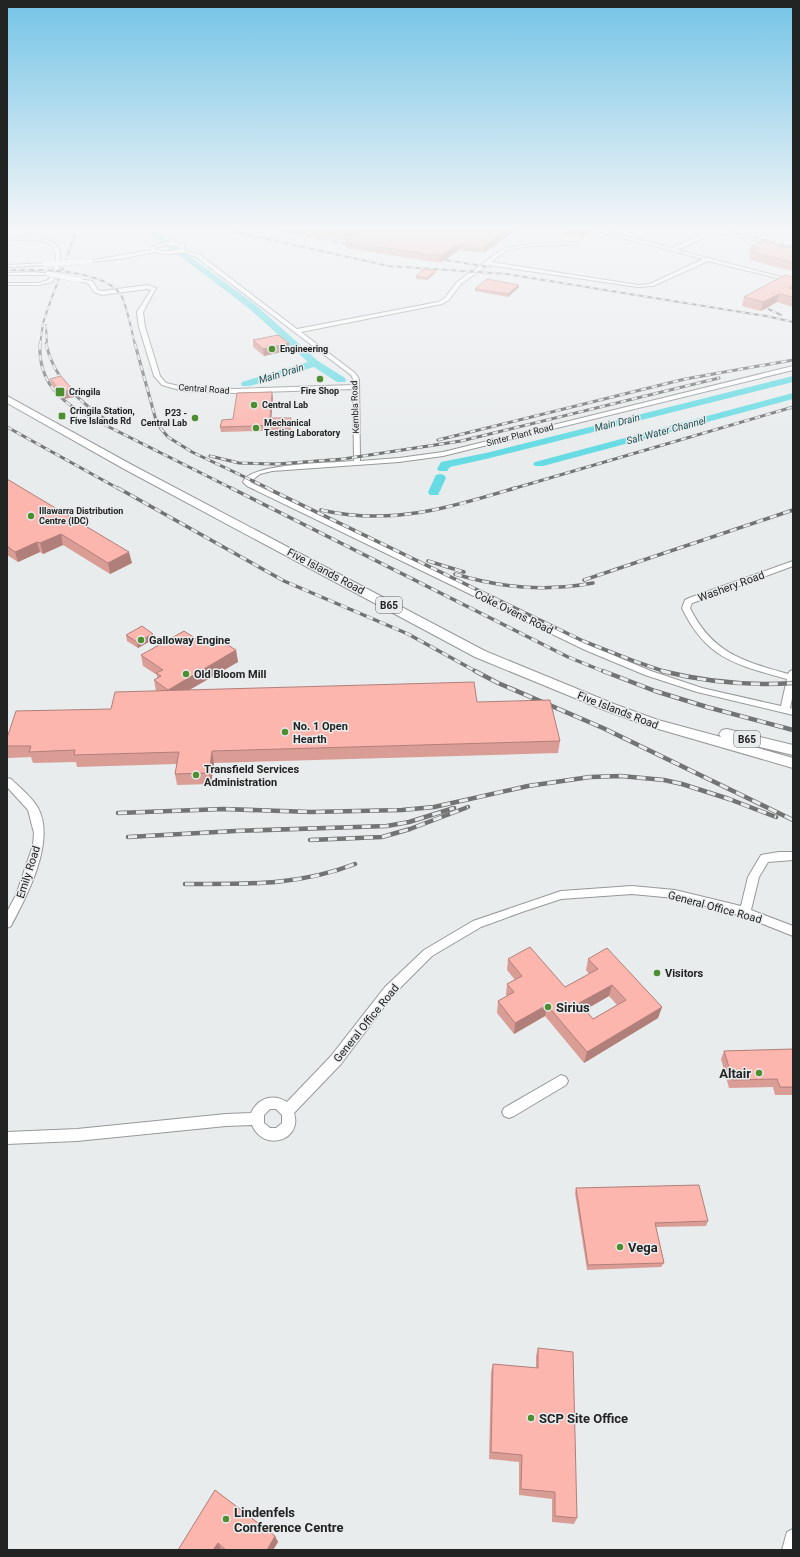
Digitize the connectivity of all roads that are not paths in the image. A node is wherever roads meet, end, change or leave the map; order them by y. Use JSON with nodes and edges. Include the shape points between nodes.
{"nodes":[{"id":1,"x":146,"y":303,"type":"edge"},
{"id":2,"x":259,"y":303,"type":"edge"},
{"id":3,"x":441,"y":303,"type":"edge"},
{"id":4,"x":318,"y":326,"type":"junction"},
{"id":5,"x":296,"y":331,"type":"junction"},
{"id":6,"x":304,"y":337,"type":"junction"},
{"id":7,"x":793,"y":368,"type":"edge"},
{"id":8,"x":355,"y":387,"type":"junction"},
{"id":9,"x":7,"y":390,"type":"edge"},
{"id":10,"x":7,"y":399,"type":"edge"},
{"id":11,"x":357,"y":463,"type":"junction"},
{"id":12,"x":246,"y":482,"type":"joint"},
{"id":13,"x":793,"y":563,"type":"edge"},
{"id":14,"x":793,"y":675,"type":"edge"},
{"id":15,"x":792,"y":691,"type":"edge"},
{"id":16,"x":789,"y":711,"type":"edge"},
{"id":17,"x":793,"y":750,"type":"edge"},
{"id":18,"x":793,"y":763,"type":"edge"},
{"id":19,"x":7,"y":781,"type":"edge"},
{"id":20,"x":793,"y":856,"type":"edge"},
{"id":21,"x":745,"y":912,"type":"junction"},
{"id":22,"x":7,"y":924,"type":"edge"},
{"id":23,"x":793,"y":931,"type":"edge"},
{"id":24,"x":561,"y":1081,"type":"dead end"},
{"id":25,"x":288,"y":1110,"type":"junction"},
{"id":26,"x":509,"y":1112,"type":"dead end"},
{"id":27,"x":256,"y":1119,"type":"junction"},
{"id":28,"x":7,"y":1138,"type":"edge"},
{"id":29,"x":793,"y":1538,"type":"edge"},
{"id":30,"x":791,"y":1550,"type":"edge"}],
"edges":[{"from":1,"to":8,"type":"street","name":"Central Road","bridge":true,"via":[[140,312],[142,326],[157,376],[164,384],[183,389],[235,392]]},
{"from":2,"to":5,"type":"street","name":"Kembla Road"},
{"from":3,"to":4,"type":"street"},
{"from":4,"to":5,"type":"street"},
{"from":4,"to":6,"type":"street"},
{"from":5,"to":6,"type":"street","name":"Kembla Road"},
{"from":6,"to":8,"type":"street","name":"Kembla Road","via":[[353,374],[356,379]]},
{"from":7,"to":11,"type":"street","name":"Sinter Plant Road","via":[[442,454]]},
{"from":8,"to":11,"type":"street","name":"Kembla Road"},
{"from":9,"to":17,"type":"main road","name":"Five Islands Road","number":"B65","via":[[153,472],[499,652],[574,684],[655,714]]},
{"from":10,"to":18,"type":"main road","name":"Five Islands Road","number":"B65","via":[[130,468],[480,654],[653,723]]},
{"from":11,"to":12,"type":"street","name":"Sinter Plant Road","via":[[271,470],[253,475]]},
{"from":12,"to":16,"type":"street","name":"Coke Ovens Road","via":[[595,651],[648,673],[700,690]]},
{"from":13,"to":14,"type":"street","name":"Washery Road","via":[[692,600],[686,608],[700,634],[736,661]]},
{"from":14,"to":15,"type":"street"},
{"from":15,"to":16,"type":"street"},
{"from":19,"to":22,"type":"street","name":"Emily Road","via":[[33,809],[39,833],[38,845],[22,895]]},
{"from":20,"to":21,"type":"street","via":[[765,858],[754,877]]},
{"from":21,"to":23,"type":"street","name":"General Office Road"},
{"from":21,"to":25,"type":"street","name":"General Office Road","via":[[675,894],[632,890],[561,895],[477,924],[428,953],[389,991],[336,1060]]},
{"from":24,"to":26,"type":"street"},
{"from":25,"to":27,"type":"street","via":[[281,1104],[270,1104],[260,1109]]},
{"from":25,"to":27,"type":"street","via":[[288,1124],[277,1133],[263,1132]]},
{"from":27,"to":28,"type":"street","via":[[77,1135]]},
{"from":29,"to":30,"type":"street"}]}
